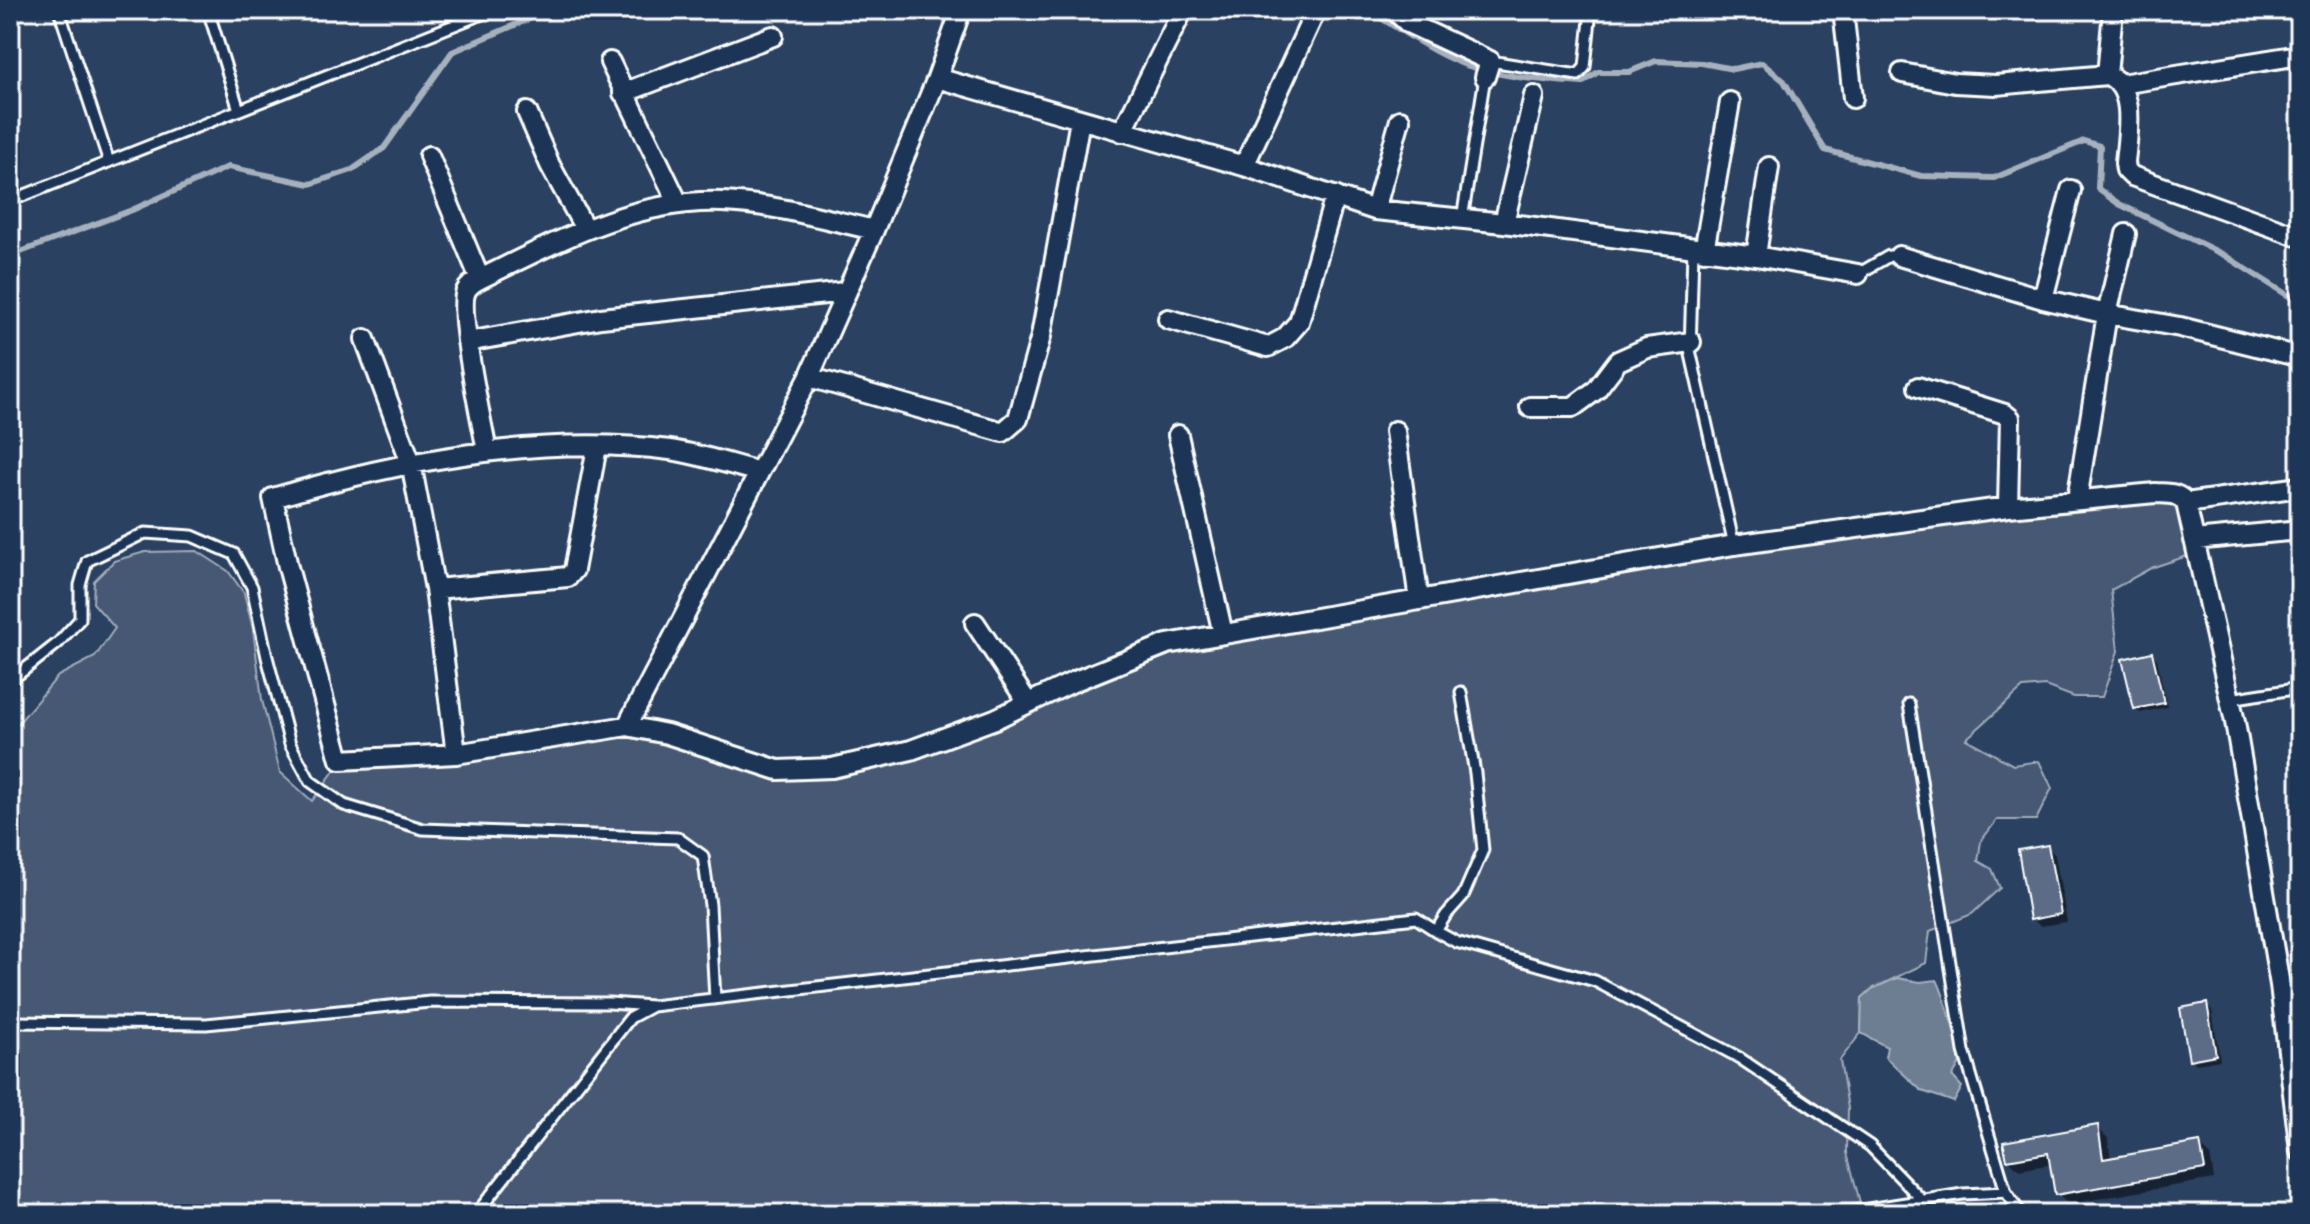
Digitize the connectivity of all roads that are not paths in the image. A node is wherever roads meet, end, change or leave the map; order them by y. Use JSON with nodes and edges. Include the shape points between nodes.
{"nodes":[{"id":1,"x":59,"y":10,"type":"edge"},
{"id":2,"x":208,"y":10,"type":"edge"},
{"id":3,"x":492,"y":10,"type":"edge"},
{"id":4,"x":961,"y":10,"type":"edge"},
{"id":5,"x":1183,"y":10,"type":"edge"},
{"id":6,"x":1316,"y":10,"type":"edge"},
{"id":7,"x":1394,"y":10,"type":"edge"},
{"id":8,"x":1591,"y":10,"type":"edge"},
{"id":9,"x":1843,"y":10,"type":"edge"},
{"id":10,"x":2113,"y":10,"type":"edge"},
{"id":11,"x":773,"y":36,"type":"dead end"},
{"id":12,"x":2300,"y":55,"type":"edge"},
{"id":13,"x":610,"y":62,"type":"dead end"},
{"id":14,"x":1488,"y":69,"type":"junction"},
{"id":15,"x":1902,"y":73,"type":"dead end"},
{"id":16,"x":937,"y":78,"type":"junction"},
{"id":17,"x":2114,"y":80,"type":"junction"},
{"id":18,"x":623,"y":93,"type":"junction"},
{"id":19,"x":1534,"y":96,"type":"dead end"},
{"id":20,"x":1853,"y":98,"type":"dead end"},
{"id":21,"x":1730,"y":102,"type":"dead end"},
{"id":22,"x":239,"y":110,"type":"junction"},
{"id":23,"x":527,"y":112,"type":"dead end"},
{"id":24,"x":1080,"y":120,"type":"junction"},
{"id":25,"x":1400,"y":120,"type":"dead end"},
{"id":26,"x":1122,"y":132,"type":"junction"},
{"id":27,"x":429,"y":156,"type":"dead end"},
{"id":28,"x":109,"y":162,"type":"junction"},
{"id":29,"x":1244,"y":166,"type":"junction"},
{"id":30,"x":1769,"y":167,"type":"dead end"},
{"id":31,"x":2071,"y":190,"type":"dead end"},
{"id":32,"x":1335,"y":196,"type":"junction"},
{"id":33,"x":10,"y":201,"type":"edge"},
{"id":34,"x":678,"y":203,"type":"junction"},
{"id":35,"x":1375,"y":210,"type":"junction"},
{"id":36,"x":1462,"y":219,"type":"junction"},
{"id":37,"x":1504,"y":223,"type":"junction"},
{"id":38,"x":585,"y":229,"type":"junction"},
{"id":39,"x":874,"y":230,"type":"junction"},
{"id":40,"x":2126,"y":234,"type":"dead end"},
{"id":41,"x":2300,"y":237,"type":"edge"},
{"id":42,"x":1698,"y":250,"type":"junction"},
{"id":43,"x":1756,"y":256,"type":"junction"},
{"id":44,"x":1899,"y":256,"type":"joint"},
{"id":45,"x":1858,"y":274,"type":"joint"},
{"id":46,"x":480,"y":279,"type":"junction"},
{"id":47,"x":845,"y":292,"type":"junction"},
{"id":48,"x":2043,"y":299,"type":"junction"},
{"id":49,"x":2107,"y":314,"type":"junction"},
{"id":50,"x":1168,"y":319,"type":"dead end"},
{"id":51,"x":365,"y":339,"type":"dead end"},
{"id":52,"x":467,"y":342,"type":"junction"},
{"id":53,"x":1691,"y":342,"type":"junction"},
{"id":54,"x":2300,"y":357,"type":"edge"},
{"id":55,"x":809,"y":377,"type":"junction"},
{"id":56,"x":1918,"y":387,"type":"dead end"},
{"id":57,"x":1530,"y":407,"type":"dead end"},
{"id":58,"x":1395,"y":431,"type":"dead end"},
{"id":59,"x":1178,"y":435,"type":"dead end"},
{"id":60,"x":597,"y":447,"type":"junction"},
{"id":61,"x":487,"y":451,"type":"junction"},
{"id":62,"x":411,"y":463,"type":"junction"},
{"id":63,"x":759,"y":472,"type":"junction"},
{"id":64,"x":2300,"y":487,"type":"edge"},
{"id":65,"x":2077,"y":500,"type":"junction"},
{"id":66,"x":2186,"y":503,"type":"junction"},
{"id":67,"x":2008,"y":507,"type":"junction"},
{"id":68,"x":2300,"y":530,"type":"edge"},
{"id":69,"x":2194,"y":540,"type":"junction"},
{"id":70,"x":1734,"y":545,"type":"junction"},
{"id":71,"x":435,"y":589,"type":"junction"},
{"id":72,"x":1419,"y":600,"type":"junction"},
{"id":73,"x":975,"y":623,"type":"dead end"},
{"id":74,"x":1223,"y":634,"type":"junction"},
{"id":75,"x":10,"y":681,"type":"edge"},
{"id":76,"x":2300,"y":688,"type":"edge"},
{"id":77,"x":1461,"y":692,"type":"dead end"},
{"id":78,"x":2230,"y":699,"type":"junction"},
{"id":79,"x":1028,"y":703,"type":"junction"},
{"id":80,"x":1909,"y":704,"type":"dead end"},
{"id":81,"x":627,"y":726,"type":"junction"},
{"id":82,"x":456,"y":754,"type":"junction"},
{"id":83,"x":1436,"y":931,"type":"junction"},
{"id":84,"x":715,"y":999,"type":"junction"},
{"id":85,"x":652,"y":1006,"type":"junction"},
{"id":86,"x":2292,"y":1018,"type":"edge"},
{"id":87,"x":10,"y":1022,"type":"edge"},
{"id":88,"x":2300,"y":1151,"type":"edge"},
{"id":89,"x":2006,"y":1192,"type":"junction"},
{"id":90,"x":1922,"y":1200,"type":"junction"},
{"id":91,"x":476,"y":1214,"type":"edge"},
{"id":92,"x":1836,"y":1214,"type":"edge"},
{"id":93,"x":2021,"y":1214,"type":"edge"}],
"edges":[{"from":1,"to":28,"type":"lane"},
{"from":2,"to":22,"type":"lane"},
{"from":3,"to":22,"type":"lane"},
{"from":4,"to":16,"type":"street"},
{"from":5,"to":26,"type":"street"},
{"from":6,"to":29,"type":"street"},
{"from":7,"to":14,"type":"street"},
{"from":8,"to":14,"type":"lane","via":[[1585,67],[1578,75]]},
{"from":9,"to":20,"type":"street"},
{"from":10,"to":17,"type":"street"},
{"from":11,"to":18,"type":"street"},
{"from":12,"to":17,"type":"street"},
{"from":13,"to":18,"type":"street"},
{"from":14,"to":36,"type":"lane"},
{"from":15,"to":17,"type":"street","via":[[1996,85]]},
{"from":16,"to":24,"type":"street"},
{"from":16,"to":39,"type":"street"},
{"from":17,"to":41,"type":"street","via":[[2128,109],[2125,163],[2132,176]]},
{"from":18,"to":34,"type":"street"},
{"from":19,"to":37,"type":"street"},
{"from":21,"to":42,"type":"street"},
{"from":22,"to":28,"type":"lane"},
{"from":23,"to":38,"type":"street"},
{"from":24,"to":26,"type":"street"},
{"from":24,"to":55,"type":"street","via":[[1041,336],[1018,419],[1003,432]]},
{"from":25,"to":35,"type":"street"},
{"from":26,"to":29,"type":"street"},
{"from":27,"to":46,"type":"street"},
{"from":28,"to":33,"type":"lane"},
{"from":29,"to":32,"type":"street"},
{"from":30,"to":43,"type":"street"},
{"from":31,"to":48,"type":"street"},
{"from":32,"to":35,"type":"street"},
{"from":32,"to":50,"type":"street","via":[[1299,322],[1285,338],[1268,347]]},
{"from":34,"to":38,"type":"street"},
{"from":34,"to":39,"type":"street","via":[[747,204]]},
{"from":35,"to":36,"type":"street"},
{"from":36,"to":37,"type":"street"},
{"from":37,"to":42,"type":"street"},
{"from":38,"to":46,"type":"street"},
{"from":39,"to":47,"type":"street"},
{"from":40,"to":49,"type":"street"},
{"from":42,"to":43,"type":"street"},
{"from":42,"to":53,"type":"lane"},
{"from":43,"to":45,"type":"street"},
{"from":44,"to":45,"type":"lane","via":[[1889,256]]},
{"from":44,"to":48,"type":"street"},
{"from":46,"to":52,"type":"street","via":[[464,297]]},
{"from":47,"to":52,"type":"street","via":[[601,318]]},
{"from":47,"to":55,"type":"street"},
{"from":48,"to":49,"type":"street"},
{"from":49,"to":54,"type":"street"},
{"from":49,"to":65,"type":"street"},
{"from":51,"to":62,"type":"street"},
{"from":52,"to":61,"type":"street"},
{"from":53,"to":57,"type":"street","via":[[1647,348],[1618,361],[1596,390],[1573,407]]},
{"from":53,"to":70,"type":"lane"},
{"from":55,"to":63,"type":"street"},
{"from":56,"to":67,"type":"street","via":[[2010,418]]},
{"from":58,"to":72,"type":"street"},
{"from":59,"to":74,"type":"street"},
{"from":60,"to":61,"type":"street"},
{"from":60,"to":63,"type":"street","via":[[667,450]]},
{"from":60,"to":71,"type":"street","via":[[574,570],[568,577]]},
{"from":61,"to":62,"type":"street"},
{"from":62,"to":71,"type":"street"},
{"from":62,"to":82,"type":"street","via":[[273,498],[340,760]]},
{"from":63,"to":81,"type":"street"},
{"from":64,"to":66,"type":"street"},
{"from":65,"to":66,"type":"street","via":[[2155,493],[2174,494]]},
{"from":65,"to":67,"type":"street"},
{"from":66,"to":69,"type":"street"},
{"from":67,"to":70,"type":"street"},
{"from":68,"to":69,"type":"street"},
{"from":69,"to":78,"type":"street"},
{"from":70,"to":72,"type":"street"},
{"from":71,"to":82,"type":"street"},
{"from":72,"to":74,"type":"street"},
{"from":73,"to":79,"type":"street"},
{"from":74,"to":79,"type":"street","via":[[1167,644]]},
{"from":75,"to":84,"type":"lane","via":[[80,619],[80,585],[87,561],[145,533],[192,536],[234,554],[252,587],[290,744],[310,781],[344,805],[423,829],[678,838],[703,856]]},
{"from":76,"to":78,"type":"lane"},
{"from":77,"to":83,"type":"lane","via":[[1483,850],[1463,896]]},
{"from":78,"to":86,"type":"street"},
{"from":79,"to":81,"type":"street","via":[[911,750],[832,768],[778,770]]},
{"from":80,"to":89,"type":"lane","via":[[1964,1051]]},
{"from":81,"to":82,"type":"street"},
{"from":83,"to":84,"type":"lane","via":[[1416,918]]},
{"from":83,"to":90,"type":"lane","via":[[1456,942],[1595,981],[1738,1057],[1870,1146]]},
{"from":84,"to":85,"type":"lane"},
{"from":85,"to":87,"type":"lane","via":[[430,1002],[206,1024]]},
{"from":85,"to":91,"type":"lane","via":[[630,1018]]},
{"from":86,"to":88,"type":"street"},
{"from":89,"to":90,"type":"lane"},
{"from":89,"to":93,"type":"lane"},
{"from":90,"to":92,"type":"lane"}]}
